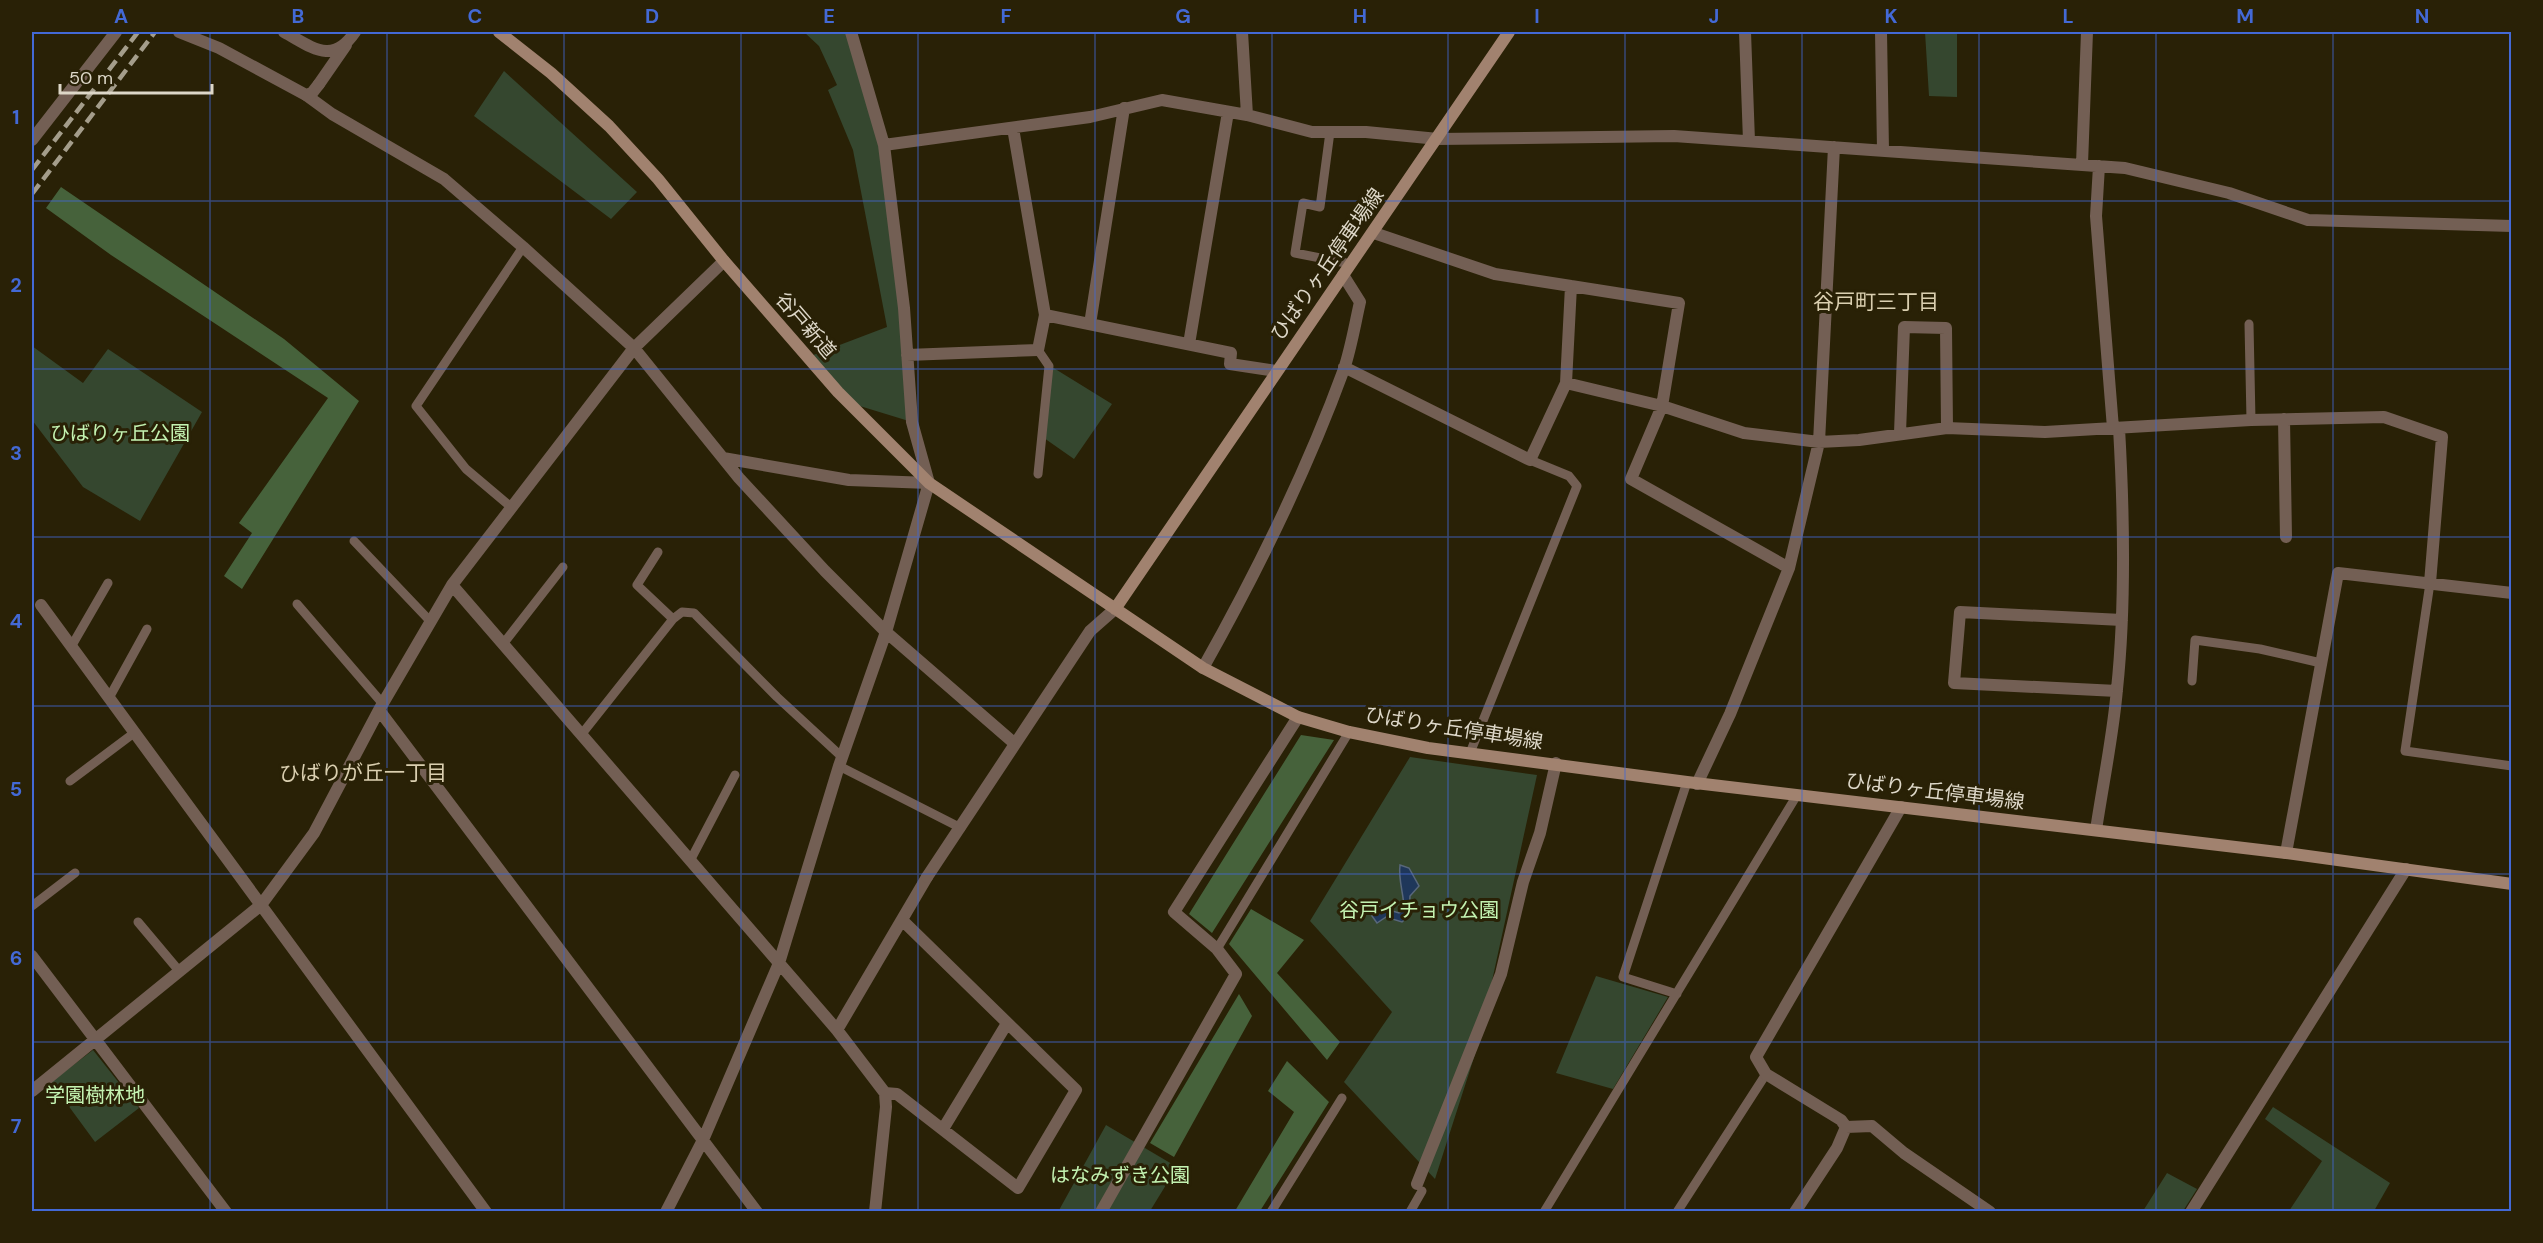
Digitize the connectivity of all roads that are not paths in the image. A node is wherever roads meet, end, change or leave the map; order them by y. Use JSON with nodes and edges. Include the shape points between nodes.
{"nodes":[{"id":1,"x":116,"y":32,"type":"edge"},
{"id":2,"x":179,"y":32,"type":"edge"},
{"id":3,"x":284,"y":32,"type":"edge"},
{"id":4,"x":355,"y":32,"type":"edge"},
{"id":5,"x":499,"y":32,"type":"edge"},
{"id":6,"x":851,"y":32,"type":"edge"},
{"id":7,"x":1242,"y":32,"type":"edge"},
{"id":8,"x":1509,"y":32,"type":"edge"},
{"id":9,"x":1745,"y":32,"type":"edge"},
{"id":10,"x":1881,"y":32,"type":"edge"},
{"id":11,"x":2087,"y":32,"type":"edge"},
{"id":12,"x":347,"y":44,"type":"junction"},
{"id":13,"x":319,"y":51,"type":"junction"},
{"id":14,"x":319,"y":84,"type":"junction"},
{"id":15,"x":306,"y":95,"type":"junction"},
{"id":16,"x":1124,"y":108,"type":"junction"},
{"id":17,"x":1228,"y":112,"type":"junction"},
{"id":18,"x":1247,"y":115,"type":"junction"},
{"id":19,"x":1013,"y":128,"type":"junction"},
{"id":20,"x":1330,"y":132,"type":"junction"},
{"id":21,"x":1438,"y":139,"type":"junction"},
{"id":22,"x":32,"y":140,"type":"edge"},
{"id":23,"x":1749,"y":141,"type":"junction"},
{"id":24,"x":884,"y":145,"type":"junction"},
{"id":25,"x":1834,"y":147,"type":"junction"},
{"id":26,"x":1883,"y":150,"type":"junction"},
{"id":27,"x":2082,"y":164,"type":"junction"},
{"id":28,"x":2100,"y":166,"type":"junction"},
{"id":29,"x":2511,"y":226,"type":"edge"},
{"id":30,"x":1374,"y":233,"type":"junction"},
{"id":31,"x":524,"y":247,"type":"junction"},
{"id":32,"x":724,"y":261,"type":"junction"},
{"id":33,"x":1351,"y":264,"type":"junction"},
{"id":34,"x":1343,"y":275,"type":"junction"},
{"id":35,"x":1571,"y":286,"type":"junction"},
{"id":36,"x":1045,"y":315,"type":"junction"},
{"id":37,"x":1090,"y":324,"type":"junction"},
{"id":38,"x":2249,"y":324,"type":"dead end"},
{"id":39,"x":1189,"y":345,"type":"junction"},
{"id":40,"x":634,"y":348,"type":"junction"},
{"id":41,"x":1038,"y":350,"type":"junction"},
{"id":42,"x":907,"y":355,"type":"junction"},
{"id":43,"x":1344,"y":367,"type":"junction"},
{"id":44,"x":1276,"y":371,"type":"junction"},
{"id":45,"x":1566,"y":383,"type":"junction"},
{"id":46,"x":1662,"y":405,"type":"junction"},
{"id":47,"x":2284,"y":419,"type":"junction"},
{"id":48,"x":2251,"y":420,"type":"junction"},
{"id":49,"x":1947,"y":428,"type":"junction"},
{"id":50,"x":2116,"y":428,"type":"junction"},
{"id":51,"x":1900,"y":433,"type":"junction"},
{"id":52,"x":1820,"y":441,"type":"junction"},
{"id":53,"x":723,"y":458,"type":"junction"},
{"id":54,"x":1530,"y":460,"type":"junction"},
{"id":55,"x":1038,"y":474,"type":"dead end"},
{"id":56,"x":929,"y":483,"type":"junction"},
{"id":57,"x":511,"y":507,"type":"junction"},
{"id":58,"x":2286,"y":537,"type":"dead end"},
{"id":59,"x":354,"y":542,"type":"dead end"},
{"id":60,"x":658,"y":552,"type":"dead end"},
{"id":61,"x":563,"y":567,"type":"dead end"},
{"id":62,"x":1789,"y":568,"type":"junction"},
{"id":63,"x":2430,"y":582,"type":"junction"},
{"id":64,"x":108,"y":583,"type":"dead end"},
{"id":65,"x":452,"y":585,"type":"junction"},
{"id":66,"x":2511,"y":593,"type":"edge"},
{"id":67,"x":297,"y":604,"type":"dead end"},
{"id":68,"x":41,"y":605,"type":"dead end"},
{"id":69,"x":1115,"y":609,"type":"junction"},
{"id":70,"x":673,"y":619,"type":"junction"},
{"id":71,"x":2122,"y":620,"type":"junction"},
{"id":72,"x":430,"y":622,"type":"junction"},
{"id":73,"x":147,"y":629,"type":"dead end"},
{"id":74,"x":886,"y":632,"type":"junction"},
{"id":75,"x":503,"y":644,"type":"junction"},
{"id":76,"x":72,"y":647,"type":"junction"},
{"id":77,"x":2321,"y":663,"type":"junction"},
{"id":78,"x":1203,"y":668,"type":"junction"},
{"id":79,"x":2192,"y":681,"type":"dead end"},
{"id":80,"x":2117,"y":691,"type":"junction"},
{"id":81,"x":109,"y":698,"type":"junction"},
{"id":82,"x":381,"y":707,"type":"junction"},
{"id":83,"x":1298,"y":717,"type":"junction"},
{"id":84,"x":1349,"y":732,"type":"junction"},
{"id":85,"x":134,"y":733,"type":"junction"},
{"id":86,"x":581,"y":735,"type":"junction"},
{"id":87,"x":1014,"y":743,"type":"junction"},
{"id":88,"x":1470,"y":753,"type":"junction"},
{"id":89,"x":840,"y":761,"type":"junction"},
{"id":90,"x":1556,"y":763,"type":"junction"},
{"id":91,"x":2511,"y":766,"type":"edge"},
{"id":92,"x":735,"y":775,"type":"dead end"},
{"id":93,"x":70,"y":781,"type":"dead end"},
{"id":94,"x":1692,"y":783,"type":"junction"},
{"id":95,"x":1797,"y":795,"type":"junction"},
{"id":96,"x":1901,"y":807,"type":"junction"},
{"id":97,"x":961,"y":828,"type":"junction"},
{"id":98,"x":2096,"y":830,"type":"junction"},
{"id":99,"x":2286,"y":853,"type":"junction"},
{"id":100,"x":690,"y":861,"type":"junction"},
{"id":101,"x":2406,"y":869,"type":"junction"},
{"id":102,"x":75,"y":873,"type":"dead end"},
{"id":103,"x":2511,"y":884,"type":"edge"},
{"id":104,"x":32,"y":906,"type":"edge"},
{"id":105,"x":261,"y":906,"type":"junction"},
{"id":106,"x":902,"y":920,"type":"junction"},
{"id":107,"x":138,"y":922,"type":"dead end"},
{"id":108,"x":1217,"y":950,"type":"junction"},
{"id":109,"x":32,"y":956,"type":"edge"},
{"id":110,"x":779,"y":963,"type":"junction"},
{"id":111,"x":180,"y":972,"type":"junction"},
{"id":112,"x":1677,"y":994,"type":"junction"},
{"id":113,"x":1006,"y":1025,"type":"junction"},
{"id":114,"x":837,"y":1030,"type":"junction"},
{"id":115,"x":94,"y":1038,"type":"junction"},
{"id":116,"x":1766,"y":1074,"type":"junction"},
{"id":117,"x":32,"y":1091,"type":"edge"},
{"id":118,"x":885,"y":1093,"type":"junction"},
{"id":119,"x":1342,"y":1098,"type":"dead end"},
{"id":120,"x":1846,"y":1127,"type":"junction"},
{"id":121,"x":943,"y":1130,"type":"junction"},
{"id":122,"x":703,"y":1140,"type":"junction"},
{"id":123,"x":1419,"y":1188,"type":"joint"},
{"id":124,"x":226,"y":1212,"type":"edge"},
{"id":125,"x":486,"y":1212,"type":"edge"},
{"id":126,"x":666,"y":1212,"type":"edge"},
{"id":127,"x":757,"y":1212,"type":"edge"},
{"id":128,"x":875,"y":1212,"type":"edge"},
{"id":129,"x":1101,"y":1212,"type":"edge"},
{"id":130,"x":1271,"y":1212,"type":"edge"},
{"id":131,"x":1410,"y":1212,"type":"edge"},
{"id":132,"x":1544,"y":1212,"type":"edge"},
{"id":133,"x":1677,"y":1212,"type":"edge"},
{"id":134,"x":1795,"y":1212,"type":"edge"},
{"id":135,"x":1990,"y":1212,"type":"edge"},
{"id":136,"x":2191,"y":1212,"type":"edge"}],
"edges":[{"from":1,"to":22,"type":"street"},
{"from":2,"to":15,"type":"street","via":[[219,48]]},
{"from":3,"to":13,"type":"street"},
{"from":4,"to":12,"type":"street"},
{"from":5,"to":32,"type":"main road","name":"谷戸新道","via":[[609,126]]},
{"from":6,"to":24,"type":"street"},
{"from":7,"to":18,"type":"street"},
{"from":8,"to":21,"type":"main road","name":"ひばりヶ丘停車場線"},
{"from":9,"to":23,"type":"street"},
{"from":10,"to":26,"type":"street"},
{"from":11,"to":27,"type":"street"},
{"from":12,"to":13,"type":"street"},
{"from":12,"to":14,"type":"street"},
{"from":13,"to":14,"type":"street"},
{"from":14,"to":15,"type":"street"},
{"from":15,"to":31,"type":"street","via":[[429,169]]},
{"from":16,"to":17,"type":"street","via":[[1162,99]]},
{"from":16,"to":19,"type":"street"},
{"from":16,"to":37,"type":"street"},
{"from":17,"to":18,"type":"street"},
{"from":17,"to":39,"type":"street"},
{"from":18,"to":20,"type":"street","via":[[1312,132]]},
{"from":19,"to":24,"type":"street"},
{"from":19,"to":36,"type":"street"},
{"from":20,"to":21,"type":"street"},
{"from":20,"to":33,"type":"lane","via":[[1320,207],[1303,203],[1295,253]]},
{"from":21,"to":23,"type":"street","via":[[1674,136]]},
{"from":21,"to":30,"type":"main road","name":"ひばりヶ丘停車場線"},
{"from":23,"to":25,"type":"street"},
{"from":24,"to":42,"type":"street"},
{"from":25,"to":26,"type":"street"},
{"from":25,"to":52,"type":"street"},
{"from":26,"to":27,"type":"street"},
{"from":27,"to":28,"type":"street"},
{"from":28,"to":29,"type":"street","via":[[2125,168],[2229,193],[2308,220]]},
{"from":28,"to":50,"type":"street","via":[[2096,216]]},
{"from":30,"to":33,"type":"main road","name":"ひばりヶ丘停車場線"},
{"from":30,"to":35,"type":"street","via":[[1495,274]]},
{"from":31,"to":40,"type":"street"},
{"from":31,"to":57,"type":"lane","via":[[416,406],[466,469]]},
{"from":32,"to":40,"type":"street"},
{"from":32,"to":56,"type":"main road","name":"谷戸新道","via":[[838,392]]},
{"from":33,"to":34,"type":"main road","name":"ひばりヶ丘停車場線"},
{"from":34,"to":43,"type":"street","via":[[1360,302]]},
{"from":34,"to":44,"type":"main road","name":"ひばりヶ丘停車場線"},
{"from":35,"to":45,"type":"street"},
{"from":35,"to":46,"type":"street","via":[[1679,303]]},
{"from":36,"to":37,"type":"street"},
{"from":36,"to":41,"type":"street"},
{"from":37,"to":39,"type":"street"},
{"from":38,"to":48,"type":"lane"},
{"from":39,"to":44,"type":"street","via":[[1231,353],[1230,364]]},
{"from":40,"to":53,"type":"street"},
{"from":40,"to":57,"type":"street"},
{"from":41,"to":42,"type":"street"},
{"from":41,"to":55,"type":"lane","via":[[1049,366]]},
{"from":42,"to":56,"type":"street","via":[[912,422]]},
{"from":43,"to":54,"type":"street"},
{"from":43,"to":78,"type":"street","via":[[1283,516]]},
{"from":44,"to":69,"type":"main road","name":"ひばりヶ丘停車場線"},
{"from":45,"to":46,"type":"street"},
{"from":45,"to":54,"type":"street"},
{"from":46,"to":52,"type":"street","via":[[1744,433]]},
{"from":46,"to":62,"type":"street","via":[[1631,479]]},
{"from":47,"to":48,"type":"street"},
{"from":47,"to":58,"type":"street"},
{"from":47,"to":63,"type":"street","via":[[2384,417],[2442,437]]},
{"from":48,"to":50,"type":"street"},
{"from":49,"to":50,"type":"street","via":[[2045,432]]},
{"from":49,"to":51,"type":"street"},
{"from":49,"to":51,"type":"street","via":[[1946,328],[1904,327]]},
{"from":50,"to":71,"type":"street","via":[[2123,499]]},
{"from":51,"to":52,"type":"street"},
{"from":52,"to":62,"type":"street"},
{"from":53,"to":56,"type":"street","via":[[849,480]]},
{"from":53,"to":74,"type":"street"},
{"from":54,"to":88,"type":"lane","via":[[1569,476],[1578,486]]},
{"from":56,"to":69,"type":"main road","name":"谷戸新道"},
{"from":56,"to":74,"type":"street"},
{"from":57,"to":65,"type":"street"},
{"from":59,"to":72,"type":"lane"},
{"from":60,"to":70,"type":"lane","via":[[637,585]]},
{"from":61,"to":75,"type":"lane"},
{"from":62,"to":94,"type":"street","via":[[1730,714]]},
{"from":63,"to":66,"type":"street"},
{"from":63,"to":77,"type":"street","via":[[2338,573]]},
{"from":63,"to":91,"type":"lane","via":[[2405,751]]},
{"from":64,"to":76,"type":"lane"},
{"from":65,"to":72,"type":"street"},
{"from":65,"to":75,"type":"street"},
{"from":67,"to":82,"type":"lane"},
{"from":68,"to":76,"type":"street"},
{"from":69,"to":78,"type":"main road","name":"ひばりヶ丘停車場線"},
{"from":69,"to":87,"type":"street","via":[[1090,631]]},
{"from":70,"to":86,"type":"lane"},
{"from":70,"to":89,"type":"lane","via":[[682,612],[694,613]]},
{"from":71,"to":80,"type":"street"},
{"from":71,"to":80,"type":"street","via":[[1960,612],[1953,683]]},
{"from":72,"to":82,"type":"street"},
{"from":73,"to":81,"type":"lane"},
{"from":74,"to":87,"type":"street"},
{"from":74,"to":89,"type":"street"},
{"from":75,"to":86,"type":"street"},
{"from":76,"to":81,"type":"street"},
{"from":77,"to":79,"type":"lane","via":[[2195,640]]},
{"from":77,"to":99,"type":"street"},
{"from":78,"to":83,"type":"main road","name":"ひばりヶ丘停車場線"},
{"from":80,"to":98,"type":"street"},
{"from":81,"to":85,"type":"street"},
{"from":82,"to":105,"type":"street","via":[[314,833]]},
{"from":82,"to":122,"type":"street"},
{"from":83,"to":84,"type":"main road","name":"ひばりヶ丘停車場線"},
{"from":83,"to":108,"type":"street","via":[[1174,912]]},
{"from":84,"to":88,"type":"main road","name":"ひばりヶ丘停車場線"},
{"from":84,"to":108,"type":"lane"},
{"from":85,"to":93,"type":"lane"},
{"from":85,"to":105,"type":"street"},
{"from":86,"to":100,"type":"street"},
{"from":87,"to":97,"type":"street"},
{"from":88,"to":90,"type":"main road","name":"ひばりヶ丘停車場線"},
{"from":89,"to":97,"type":"lane"},
{"from":89,"to":110,"type":"street"},
{"from":90,"to":94,"type":"main road","name":"ひばりヶ丘停車場線"},
{"from":90,"to":123,"type":"street","via":[[1501,974]]},
{"from":92,"to":100,"type":"lane"},
{"from":94,"to":95,"type":"main road","name":"ひばりヶ丘停車場線"},
{"from":94,"to":112,"type":"lane","via":[[1623,977]]},
{"from":95,"to":96,"type":"main road","name":"ひばりヶ丘停車場線"},
{"from":95,"to":112,"type":"lane"},
{"from":96,"to":98,"type":"main road","name":"ひばりヶ丘停車場線"},
{"from":96,"to":116,"type":"street","via":[[1761,1045],[1756,1057]]},
{"from":97,"to":106,"type":"street"},
{"from":98,"to":99,"type":"main road","name":"ひばりヶ丘停車場線"},
{"from":99,"to":101,"type":"main road","name":"ひばりヶ丘停車場線"},
{"from":100,"to":110,"type":"street"},
{"from":101,"to":103,"type":"main road","name":"ひばりヶ丘停車場線"},
{"from":101,"to":136,"type":"street"},
{"from":102,"to":104,"type":"lane"},
{"from":105,"to":111,"type":"street"},
{"from":105,"to":125,"type":"street"},
{"from":106,"to":113,"type":"street"},
{"from":106,"to":114,"type":"street"},
{"from":107,"to":111,"type":"lane"},
{"from":108,"to":129,"type":"street","via":[[1236,974]]},
{"from":109,"to":115,"type":"street"},
{"from":110,"to":114,"type":"street"},
{"from":110,"to":122,"type":"street"},
{"from":111,"to":115,"type":"street"},
{"from":112,"to":132,"type":"lane"},
{"from":113,"to":121,"type":"street"},
{"from":113,"to":121,"type":"street","via":[[1076,1090],[1018,1188]]},
{"from":114,"to":118,"type":"street"},
{"from":115,"to":117,"type":"street","via":[[76,1058]]},
{"from":115,"to":124,"type":"street"},
{"from":116,"to":120,"type":"street","via":[[1841,1120]]},
{"from":116,"to":133,"type":"lane"},
{"from":118,"to":121,"type":"street","via":[[897,1094]]},
{"from":118,"to":128,"type":"street"},
{"from":119,"to":130,"type":"lane"},
{"from":120,"to":134,"type":"street","via":[[1837,1148]]},
{"from":120,"to":135,"type":"street","via":[[1872,1126]]},
{"from":122,"to":126,"type":"street"},
{"from":122,"to":127,"type":"street"},
{"from":123,"to":131,"type":"lane"}]}
